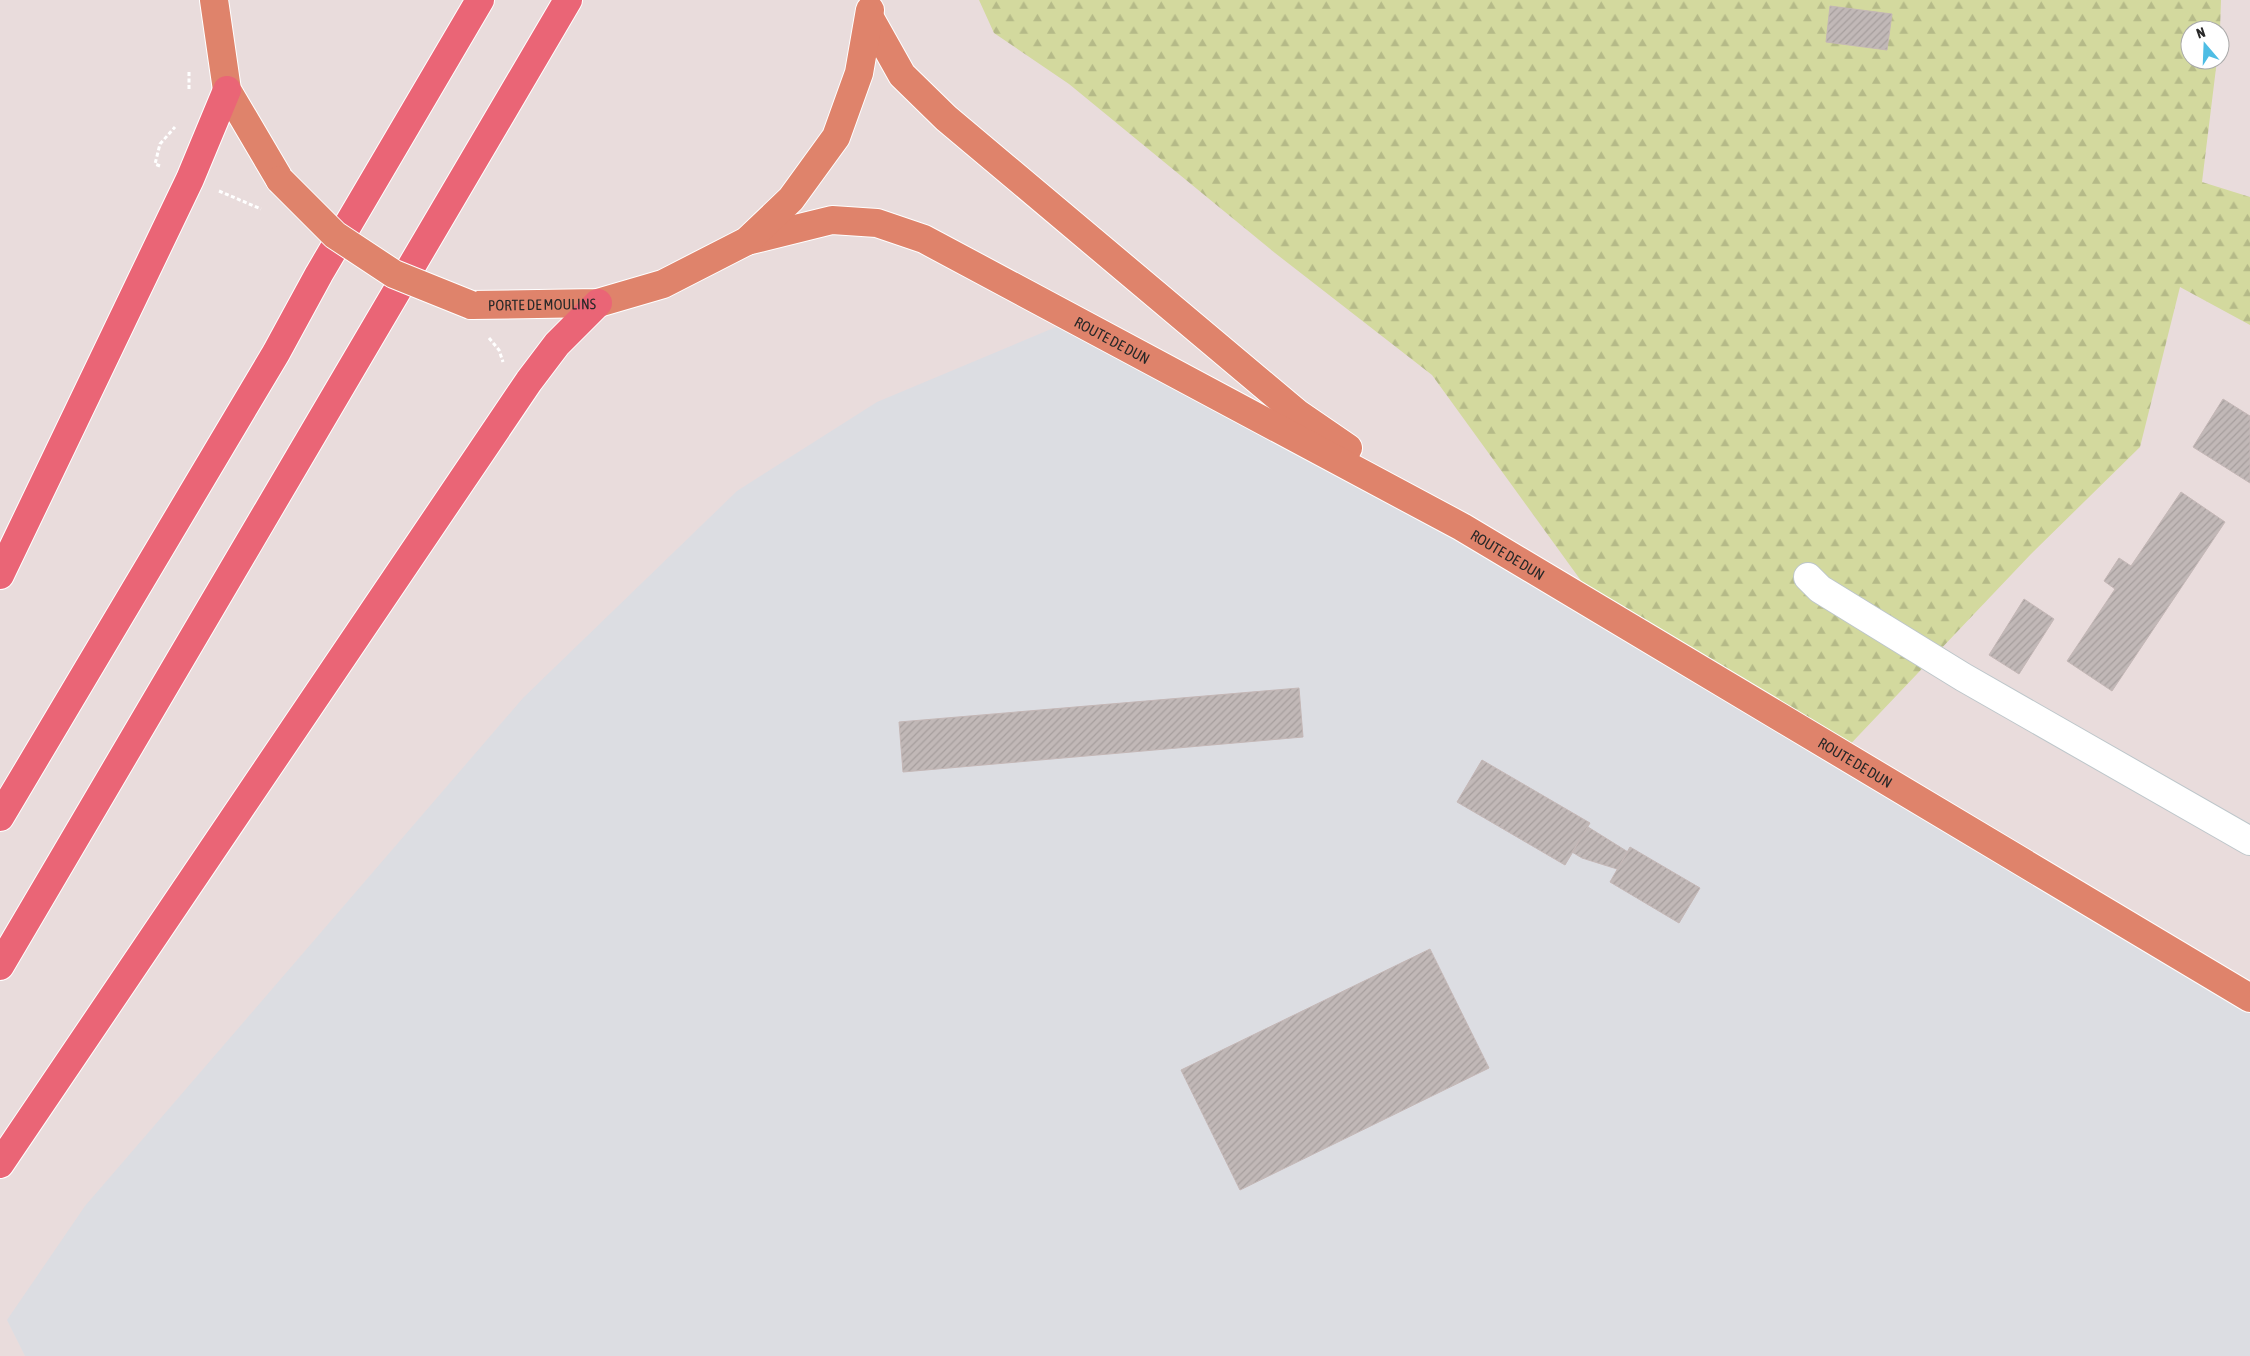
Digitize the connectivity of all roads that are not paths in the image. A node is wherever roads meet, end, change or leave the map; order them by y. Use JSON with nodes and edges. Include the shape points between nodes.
{"nodes":[{"id":1,"x":214,"y":0,"type":"edge"},
{"id":2,"x":480,"y":0,"type":"edge"},
{"id":3,"x":568,"y":0,"type":"edge"},
{"id":4,"x":870,"y":9,"type":"edge"},
{"id":5,"x":227,"y":90,"type":"junction"},
{"id":6,"x":747,"y":242,"type":"junction"},
{"id":7,"x":598,"y":303,"type":"junction"},
{"id":8,"x":1462,"y":527,"type":"junction"},
{"id":9,"x":0,"y":575,"type":"edge"},
{"id":10,"x":1808,"y":577,"type":"dead end"},
{"id":11,"x":0,"y":817,"type":"edge"},
{"id":12,"x":2250,"y":841,"type":"edge"},
{"id":13,"x":0,"y":966,"type":"edge"},
{"id":14,"x":2250,"y":998,"type":"edge"},
{"id":15,"x":0,"y":1164,"type":"edge"}],
"edges":[{"from":1,"to":5,"type":"main road","name":"PORTE DE MOULINS"},
{"from":2,"to":11,"type":"highway","via":[[276,353]]},
{"from":3,"to":13,"type":"highway"},
{"from":4,"to":6,"type":"main road","name":"PORTE DE MOULINS","via":[[859,73],[836,137],[791,199]]},
{"from":4,"to":8,"type":"main road","name":"ROUTE DE DUN","via":[[902,75],[946,118],[1297,413]]},
{"from":5,"to":7,"type":"main road","name":"PORTE DE MOULINS","bridge":true,"via":[[280,180],[335,235],[394,274],[471,305]]},
{"from":5,"to":9,"type":"highway","via":[[190,179]]},
{"from":6,"to":7,"type":"main road","name":"PORTE DE MOULINS","via":[[663,284]]},
{"from":6,"to":8,"type":"main road","name":"ROUTE DE DUN","via":[[832,220],[877,223],[924,239]]},
{"from":7,"to":15,"type":"highway","via":[[556,344],[529,381]]},
{"from":8,"to":14,"type":"main road","name":"ROUTE DE DUN"},
{"from":10,"to":12,"type":"street","via":[[1820,589],[1962,677]]}]}
